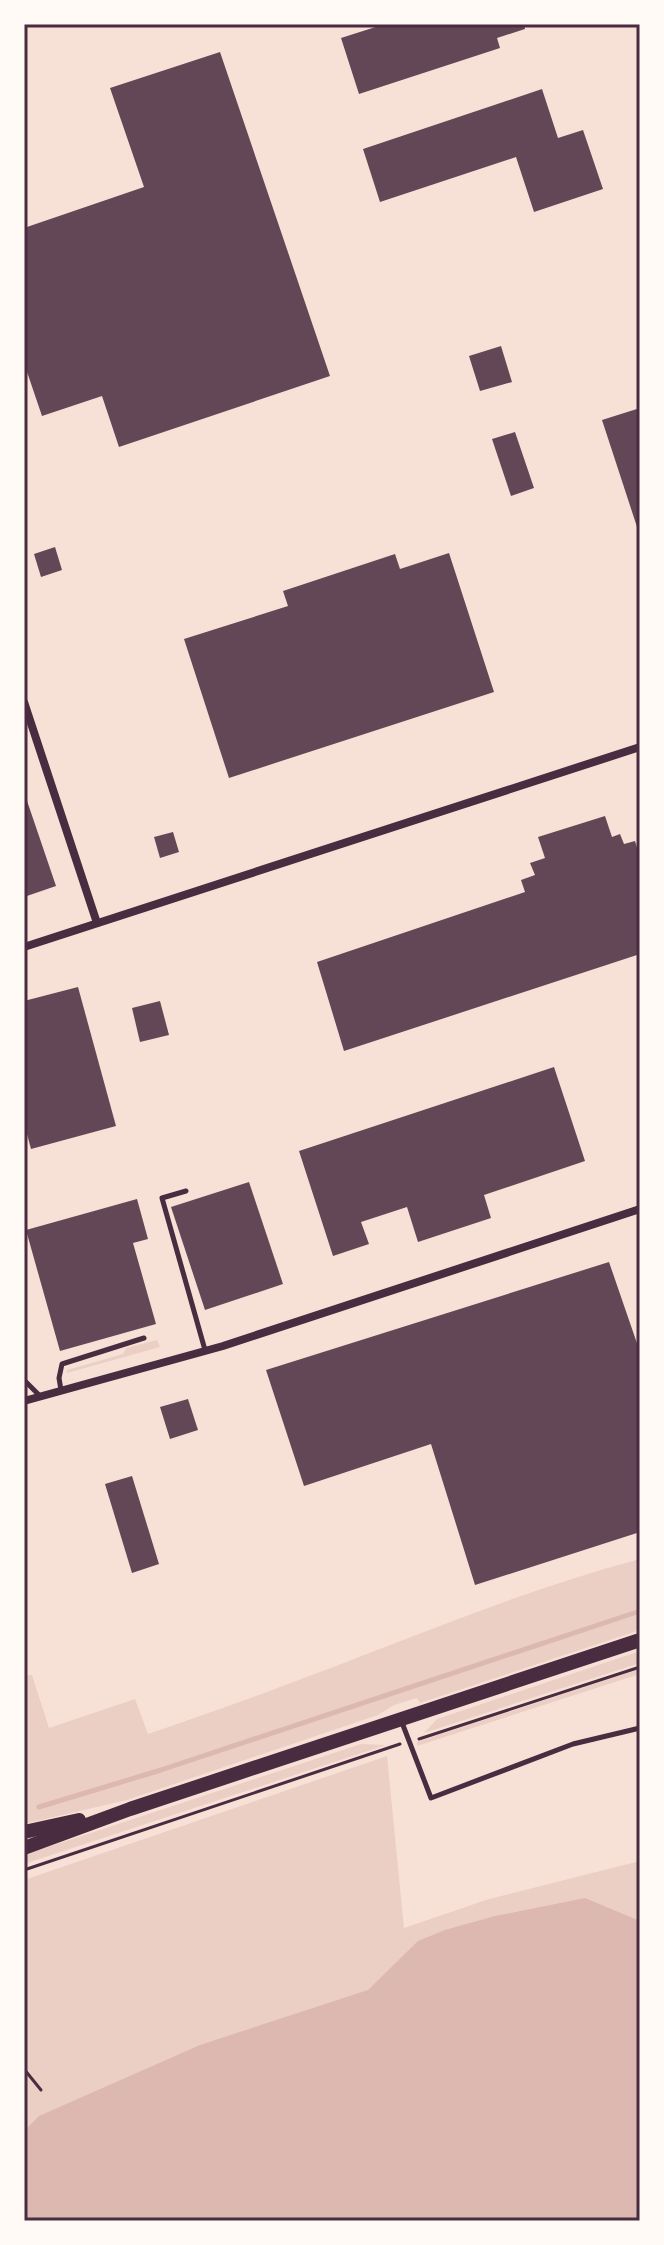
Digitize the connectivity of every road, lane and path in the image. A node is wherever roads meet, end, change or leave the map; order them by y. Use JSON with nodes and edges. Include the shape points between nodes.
{"nodes":[{"id":1,"x":24,"y":702,"type":"edge"},
{"id":2,"x":640,"y":747,"type":"edge"},
{"id":3,"x":97,"y":923,"type":"junction"},
{"id":4,"x":24,"y":947,"type":"edge"},
{"id":5,"x":186,"y":1191,"type":"dead end"},
{"id":6,"x":640,"y":1209,"type":"edge"},
{"id":7,"x":144,"y":1338,"type":"dead end"},
{"id":8,"x":205,"y":1351,"type":"junction"},
{"id":9,"x":24,"y":1380,"type":"edge"},
{"id":10,"x":61,"y":1391,"type":"junction"},
{"id":11,"x":40,"y":1396,"type":"junction"},
{"id":12,"x":24,"y":1401,"type":"edge"},
{"id":13,"x":640,"y":1640,"type":"edge"},
{"id":14,"x":640,"y":1667,"type":"edge"},
{"id":15,"x":401,"y":1719,"type":"junction"},
{"id":16,"x":640,"y":1728,"type":"edge"},
{"id":17,"x":409,"y":1741,"type":"junction"},
{"id":18,"x":130,"y":1809,"type":"junction"},
{"id":19,"x":24,"y":1832,"type":"edge"},
{"id":20,"x":24,"y":1848,"type":"edge"},
{"id":21,"x":24,"y":1870,"type":"edge"},
{"id":22,"x":24,"y":2069,"type":"edge"},
{"id":23,"x":41,"y":2090,"type":"dead end"}],
"edges":[{"from":1,"to":3,"type":"street"},
{"from":2,"to":3,"type":"street"},
{"from":3,"to":4,"type":"street"},
{"from":5,"to":8,"type":"lane","via":[[162,1198]]},
{"from":6,"to":8,"type":"street"},
{"from":7,"to":10,"type":"lane","via":[[62,1364]]},
{"from":8,"to":10,"type":"street"},
{"from":9,"to":11,"type":"lane"},
{"from":10,"to":11,"type":"street"},
{"from":11,"to":12,"type":"street"},
{"from":13,"to":15,"type":"main road"},
{"from":14,"to":17,"type":"path"},
{"from":15,"to":17,"type":"lane"},
{"from":15,"to":18,"type":"main road"},
{"from":16,"to":17,"type":"lane","via":[[573,1744],[431,1798]]},
{"from":17,"to":21,"type":"path"},
{"from":18,"to":19,"type":"main road"},
{"from":18,"to":20,"type":"main road"},
{"from":22,"to":23,"type":"path"}]}
